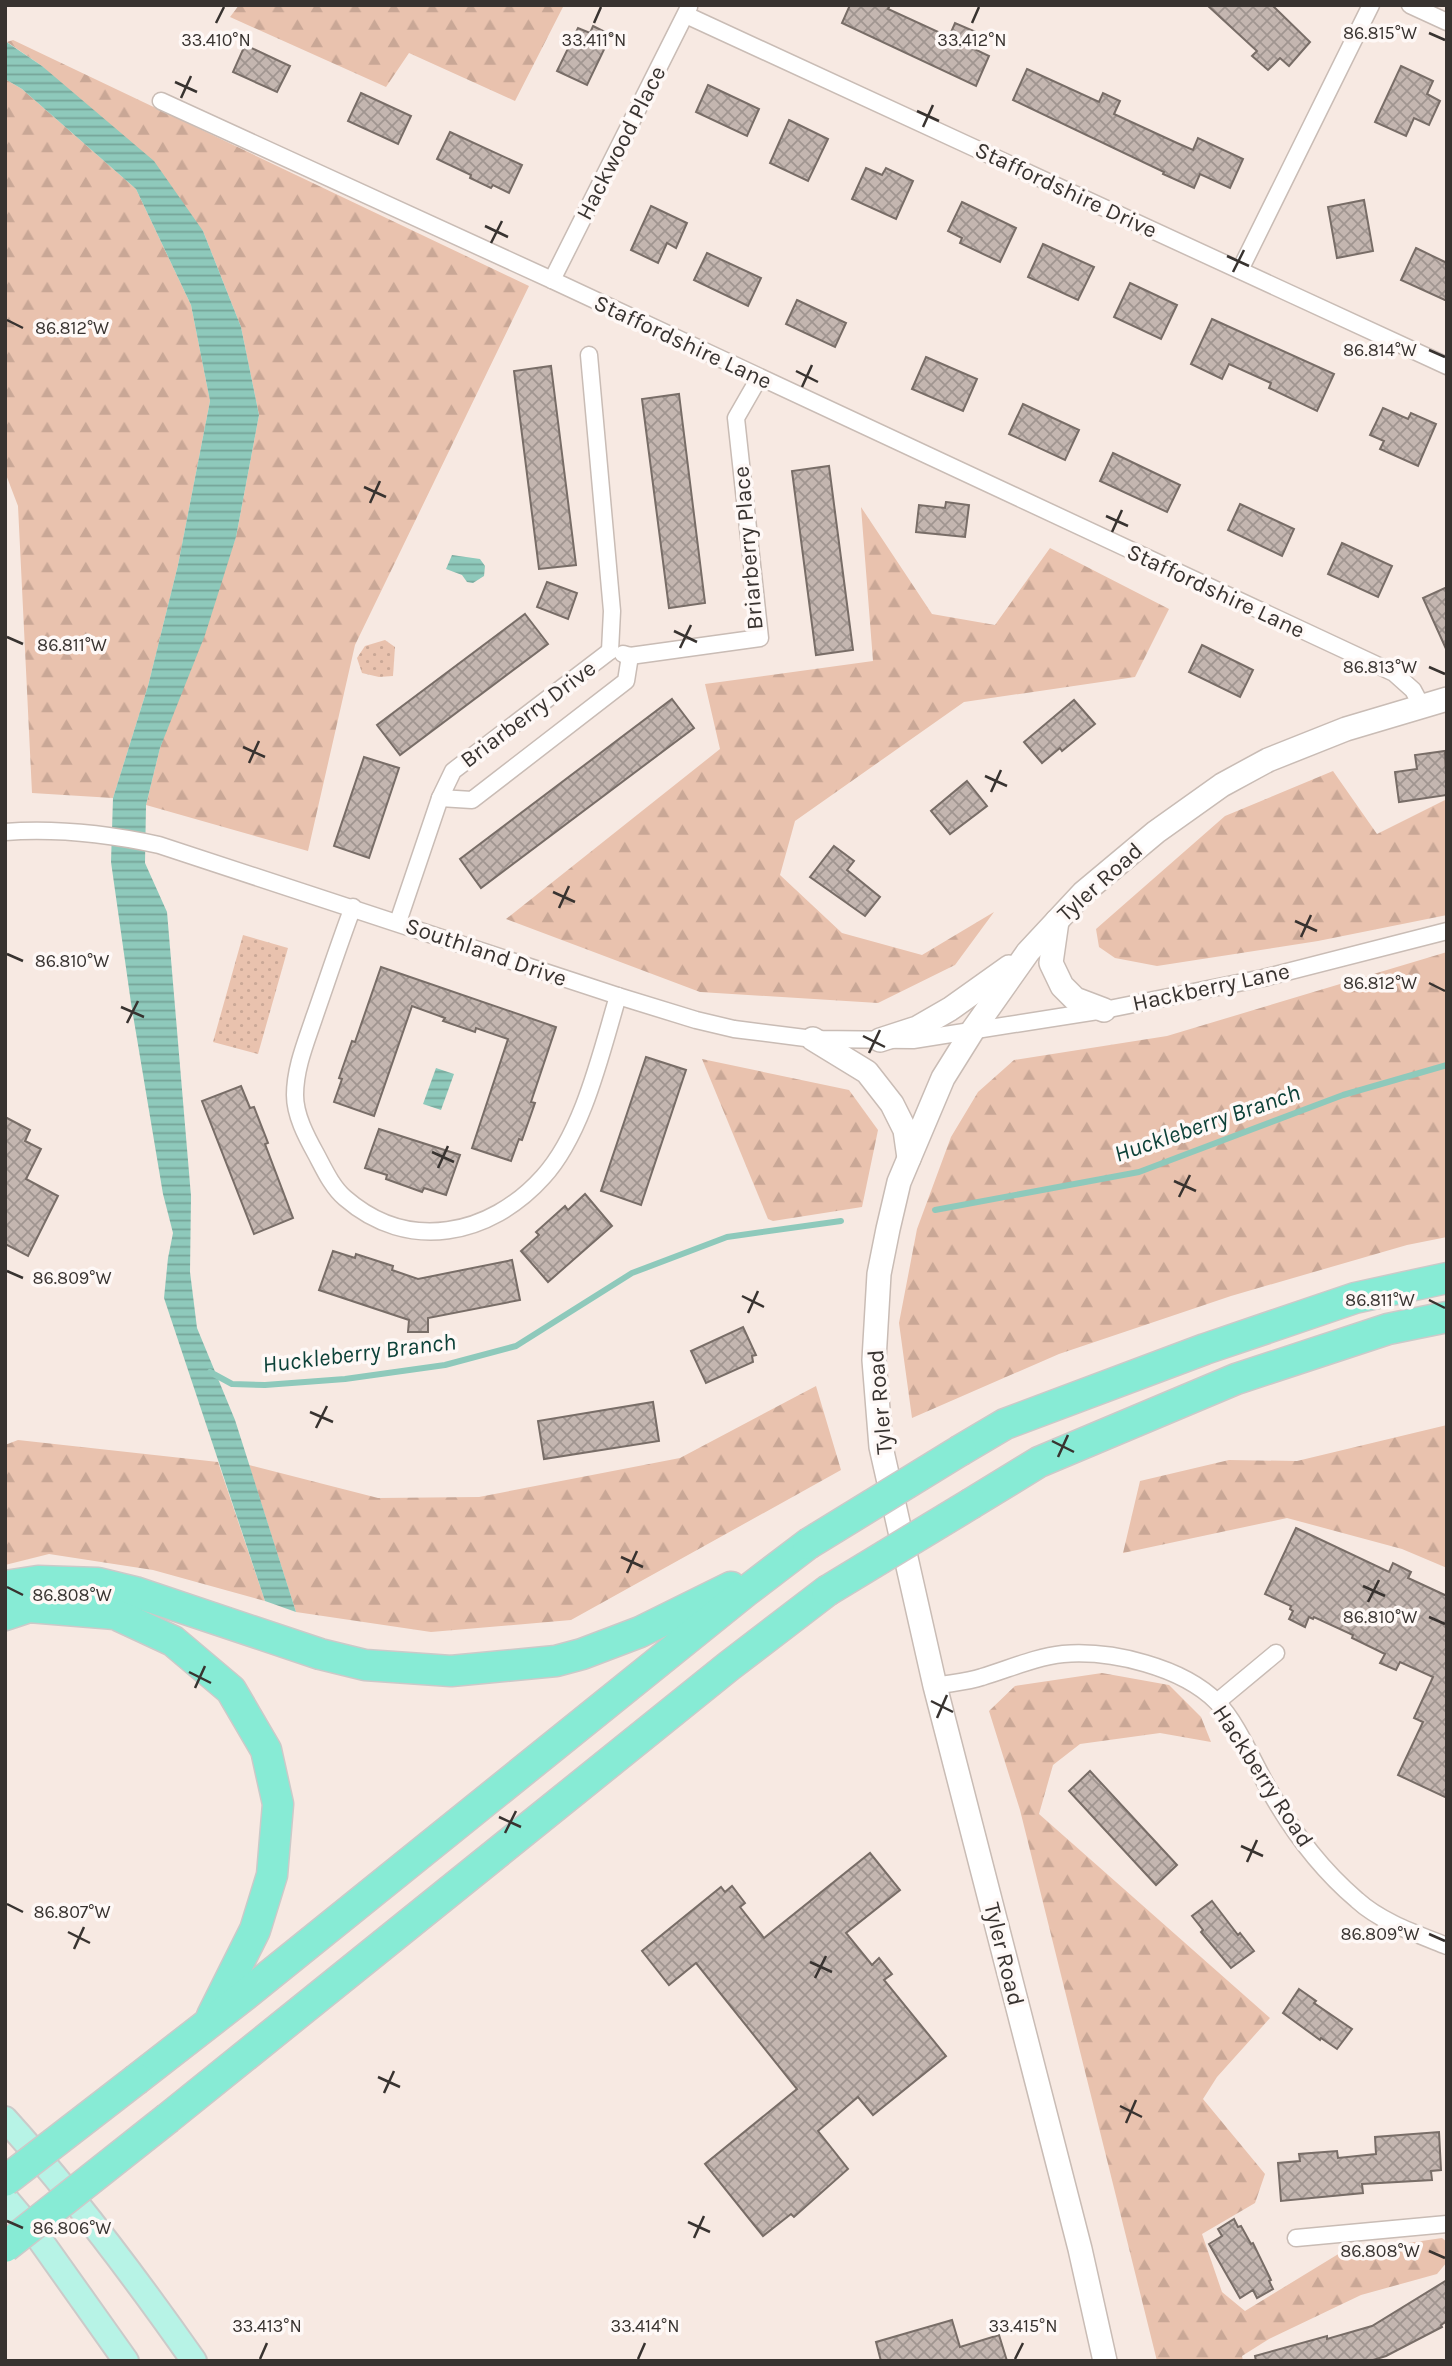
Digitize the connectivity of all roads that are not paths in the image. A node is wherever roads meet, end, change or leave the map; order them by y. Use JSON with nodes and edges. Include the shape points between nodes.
{"nodes":[{"id":1,"x":1371,"y":5,"type":"edge"},
{"id":2,"x":1410,"y":5,"type":"edge"},
{"id":3,"x":688,"y":10,"type":"edge"},
{"id":4,"x":1447,"y":22,"type":"edge"},
{"id":5,"x":161,"y":101,"type":"dead end"},
{"id":6,"x":1240,"y":270,"type":"junction"},
{"id":7,"x":552,"y":280,"type":"junction"},
{"id":8,"x":589,"y":355,"type":"dead end"},
{"id":9,"x":1447,"y":366,"type":"edge"},
{"id":10,"x":759,"y":378,"type":"junction"},
{"id":11,"x":610,"y":651,"type":"junction"},
{"id":12,"x":630,"y":656,"type":"junction"},
{"id":13,"x":1447,"y":699,"type":"edge"},
{"id":14,"x":1421,"y":705,"type":"junction"},
{"id":15,"x":440,"y":797,"type":"junction"},
{"id":16,"x":5,"y":831,"type":"edge"},
{"id":17,"x":353,"y":907,"type":"junction"},
{"id":18,"x":1057,"y":921,"type":"junction"},
{"id":19,"x":398,"y":922,"type":"junction"},
{"id":20,"x":1447,"y":931,"type":"edge"},
{"id":21,"x":1028,"y":952,"type":"junction"},
{"id":22,"x":618,"y":996,"type":"junction"},
{"id":23,"x":1104,"y":1010,"type":"junction"},
{"id":24,"x":973,"y":1030,"type":"junction"},
{"id":25,"x":813,"y":1039,"type":"junction"},
{"id":26,"x":880,"y":1040,"type":"junction"},
{"id":27,"x":909,"y":1158,"type":"junction"},
{"id":28,"x":1447,"y":1278,"type":"edge"},
{"id":29,"x":1447,"y":1317,"type":"edge"},
{"id":30,"x":800,"y":1551,"type":"junction"},
{"id":31,"x":5,"y":1586,"type":"edge"},
{"id":32,"x":5,"y":1615,"type":"edge"},
{"id":33,"x":1276,"y":1653,"type":"dead end"},
{"id":34,"x":935,"y":1686,"type":"junction"},
{"id":35,"x":1217,"y":1702,"type":"junction"},
{"id":36,"x":1447,"y":1946,"type":"edge"},
{"id":37,"x":207,"y":2025,"type":"junction"},
{"id":38,"x":5,"y":2119,"type":"edge"},
{"id":39,"x":5,"y":2181,"type":"edge"},
{"id":40,"x":5,"y":2198,"type":"edge"},
{"id":41,"x":1447,"y":2224,"type":"edge"},
{"id":42,"x":1296,"y":2238,"type":"dead end"},
{"id":43,"x":5,"y":2247,"type":"edge"},
{"id":44,"x":126,"y":2361,"type":"edge"},
{"id":45,"x":194,"y":2361,"type":"edge"},
{"id":46,"x":1105,"y":2361,"type":"edge"}],
"edges":[{"from":1,"to":6,"type":"street"},
{"from":2,"to":4,"type":"street"},
{"from":3,"to":6,"type":"street","name":"Staffordshire Drive"},
{"from":3,"to":7,"type":"street","name":"Hackwood Place"},
{"from":5,"to":7,"type":"street","name":"Staffordshire Lane"},
{"from":6,"to":9,"type":"street","name":"Staffordshire Drive"},
{"from":7,"to":10,"type":"street","name":"Staffordshire Lane"},
{"from":8,"to":11,"type":"street","via":[[612,611]]},
{"from":10,"to":12,"type":"street","name":"Briarberry Place","via":[[736,418],[760,638]]},
{"from":10,"to":14,"type":"street","name":"Staffordshire Lane","via":[[1394,673],[1413,690]]},
{"from":11,"to":12,"type":"street","name":"Briarberry Drive"},
{"from":11,"to":15,"type":"street","name":"Briarberry Drive","via":[[453,771]]},
{"from":12,"to":15,"type":"street","name":"Briarberry Drive","via":[[626,681],[472,800]]},
{"from":13,"to":14,"type":"street","name":"Tyler Road"},
{"from":14,"to":18,"type":"street","name":"Tyler Road","via":[[1304,744],[1222,785],[1083,892]]},
{"from":15,"to":19,"type":"street","name":"Briarberry Drive"},
{"from":16,"to":17,"type":"street","name":"Southland Drive","via":[[110,834],[159,845]]},
{"from":17,"to":19,"type":"street","name":"Southland Drive"},
{"from":17,"to":22,"type":"street","via":[[299,1064],[295,1096],[299,1118],[328,1177],[344,1197],[393,1227],[442,1231],[482,1222],[523,1196],[544,1176],[576,1125]]},
{"from":18,"to":21,"type":"street","name":"Tyler Road"},
{"from":18,"to":23,"type":"street","via":[[1051,963],[1062,986],[1076,999]]},
{"from":19,"to":22,"type":"street","name":"Southland Drive"},
{"from":20,"to":23,"type":"street","name":"Hackberry Lane","via":[[1263,978]]},
{"from":21,"to":24,"type":"street","name":"Tyler Road"},
{"from":21,"to":26,"type":"street","via":[[950,1009],[917,1028]]},
{"from":22,"to":25,"type":"street","name":"Southland Drive","via":[[734,1029]]},
{"from":23,"to":24,"type":"street","name":"Hackberry Lane"},
{"from":24,"to":26,"type":"street","name":"Southland Drive"},
{"from":24,"to":27,"type":"street","name":"Tyler Road","via":[[943,1078]]},
{"from":25,"to":26,"type":"street","name":"Southland Drive"},
{"from":25,"to":27,"type":"street","via":[[867,1072],[905,1130]]},
{"from":27,"to":34,"type":"street","name":"Tyler Road","via":[[899,1182],[879,1275],[874,1360],[881,1447]]},
{"from":28,"to":30,"type":"highway","bridge":true,"via":[[1355,1298],[1005,1424]]},
{"from":29,"to":43,"type":"highway","bridge":true,"via":[[1388,1329],[1236,1379],[1039,1462],[827,1591]]},
{"from":30,"to":31,"type":"highway","via":[[640,1632],[582,1654],[556,1661],[451,1671],[365,1665],[320,1654],[98,1583],[38,1581]]},
{"from":30,"to":37,"type":"highway"},
{"from":32,"to":37,"type":"highway","via":[[29,1607],[115,1614],[173,1641],[231,1690],[266,1749],[278,1804],[272,1875],[255,1930]]},
{"from":33,"to":35,"type":"street"},
{"from":34,"to":35,"type":"street","name":"Hackberry Road","via":[[980,1678],[1042,1658],[1085,1654],[1155,1667]]},
{"from":34,"to":46,"type":"street","name":"Tyler Road"},
{"from":35,"to":36,"type":"street","name":"Hackberry Road","via":[[1296,1832],[1331,1873],[1371,1911]]},
{"from":37,"to":39,"type":"highway","bridge":true},
{"from":38,"to":45,"type":"main road","via":[[100,2230]]},
{"from":40,"to":44,"type":"main road"},
{"from":41,"to":42,"type":"street"}]}
